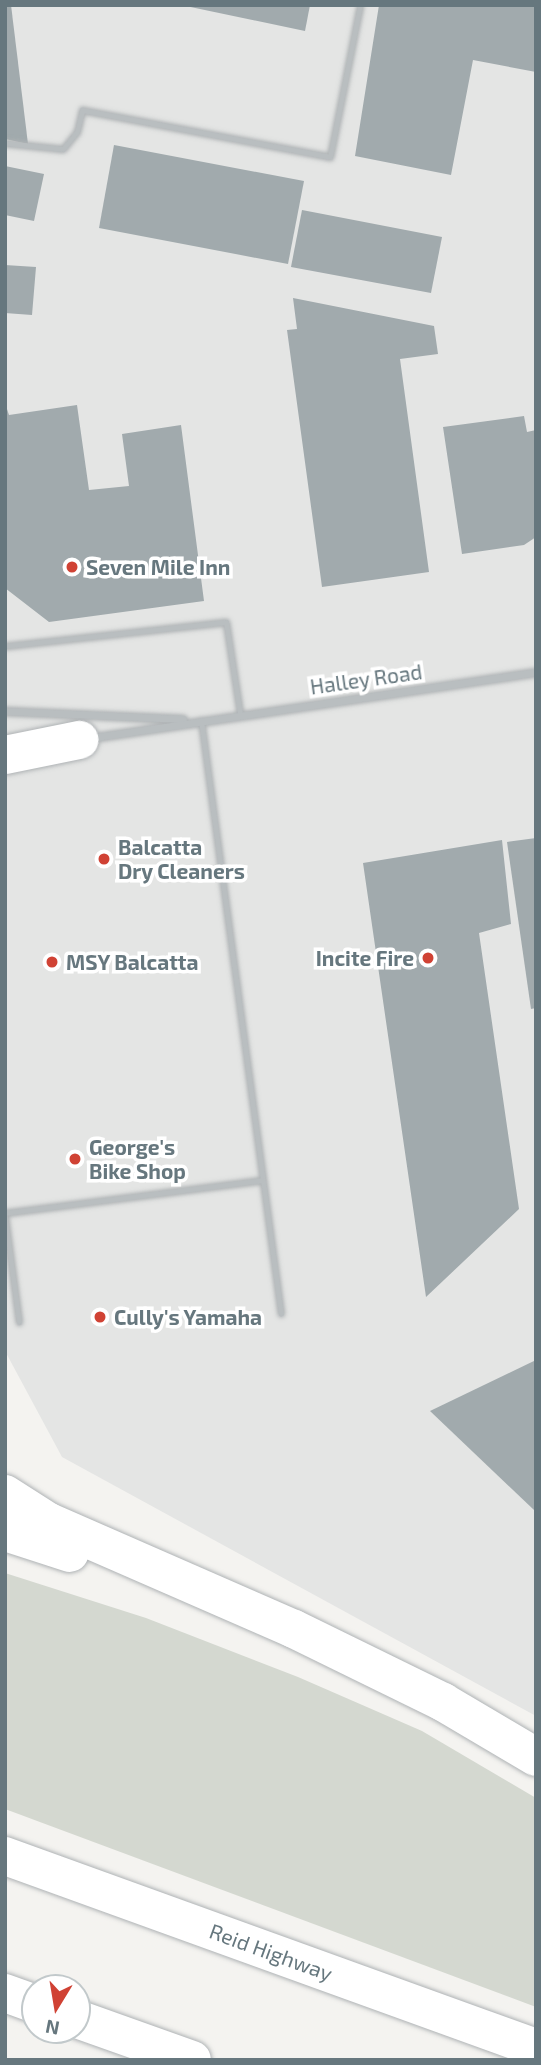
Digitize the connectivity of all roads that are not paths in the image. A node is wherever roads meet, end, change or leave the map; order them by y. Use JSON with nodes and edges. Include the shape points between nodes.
{"nodes":[{"id":1,"x":360,"y":5,"type":"edge"},
{"id":2,"x":5,"y":143,"type":"edge"},
{"id":3,"x":5,"y":646,"type":"edge"},
{"id":4,"x":536,"y":672,"type":"edge"},
{"id":5,"x":5,"y":710,"type":"edge"},
{"id":6,"x":240,"y":714,"type":"junction"},
{"id":7,"x":201,"y":720,"type":"junction"},
{"id":8,"x":79,"y":740,"type":"junction"},
{"id":9,"x":5,"y":746,"type":"edge"},
{"id":10,"x":5,"y":755,"type":"edge"},
{"id":11,"x":263,"y":1180,"type":"junction"},
{"id":12,"x":5,"y":1215,"type":"edge"},
{"id":13,"x":281,"y":1314,"type":"dead end"},
{"id":14,"x":19,"y":1322,"type":"dead end"},
{"id":15,"x":5,"y":1494,"type":"edge"},
{"id":16,"x":5,"y":1532,"type":"edge"},
{"id":17,"x":293,"y":1629,"type":"junction"},
{"id":18,"x":536,"y":1757,"type":"edge"},
{"id":19,"x":5,"y":1856,"type":"edge"},
{"id":20,"x":91,"y":2024,"type":"edge"},
{"id":21,"x":536,"y":2048,"type":"edge"},
{"id":22,"x":192,"y":2060,"type":"edge"}],
"edges":[{"from":1,"to":2,"type":"lane","via":[[330,157],[82,110],[77,132],[63,149]]},
{"from":3,"to":6,"type":"lane","via":[[226,622]]},
{"from":4,"to":6,"type":"street","name":"Halley Road"},
{"from":5,"to":7,"type":"street","name":"Halley Road"},
{"from":6,"to":7,"type":"street","name":"Halley Road"},
{"from":7,"to":8,"type":"street","name":"Halley Road"},
{"from":7,"to":11,"type":"lane"},
{"from":8,"to":9,"type":"street","name":"Halley Road"},
{"from":8,"to":10,"type":"highway"},
{"from":11,"to":12,"type":"lane"},
{"from":11,"to":13,"type":"lane"},
{"from":12,"to":14,"type":"lane"},
{"from":15,"to":17,"type":"highway","via":[[49,1522]]},
{"from":16,"to":17,"type":"highway"},
{"from":17,"to":18,"type":"highway"},
{"from":19,"to":21,"type":"highway","name":"Reid Highway"},
{"from":20,"to":22,"type":"highway"}]}
